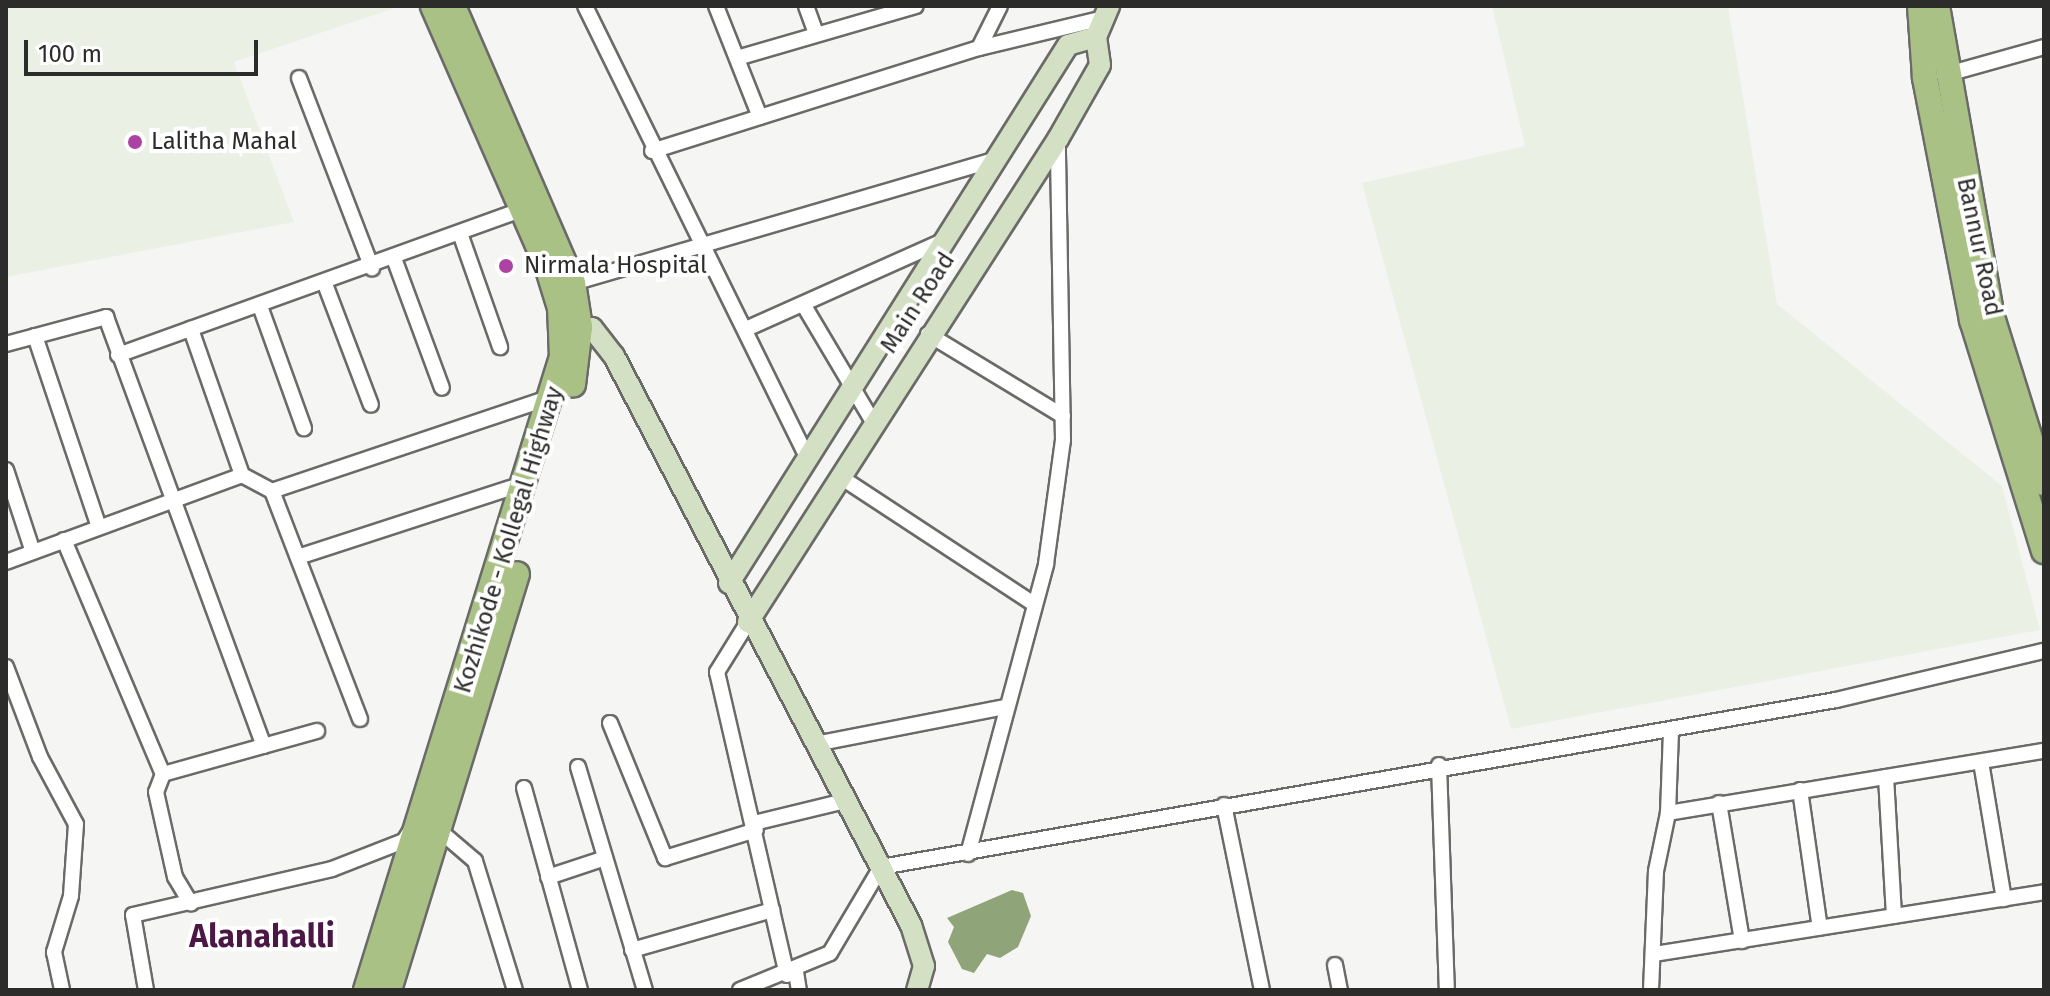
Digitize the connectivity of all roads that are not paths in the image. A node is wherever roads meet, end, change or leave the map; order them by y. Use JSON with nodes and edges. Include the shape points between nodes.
{"nodes":[{"id":1,"x":433,"y":6,"type":"edge"},
{"id":2,"x":453,"y":6,"type":"edge"},
{"id":3,"x":585,"y":6,"type":"edge"},
{"id":4,"x":716,"y":6,"type":"edge"},
{"id":5,"x":806,"y":6,"type":"edge"},
{"id":6,"x":916,"y":6,"type":"edge"},
{"id":7,"x":1000,"y":6,"type":"edge"},
{"id":8,"x":1920,"y":6,"type":"edge"},
{"id":9,"x":1937,"y":6,"type":"edge"},
{"id":10,"x":1103,"y":20,"type":"edge"},
{"id":11,"x":816,"y":33,"type":"junction"},
{"id":12,"x":2044,"y":47,"type":"edge"},
{"id":13,"x":979,"y":48,"type":"junction"},
{"id":14,"x":737,"y":58,"type":"junction"},
{"id":15,"x":1935,"y":77,"type":"junction"},
{"id":16,"x":299,"y":78,"type":"dead end"},
{"id":17,"x":760,"y":117,"type":"junction"},
{"id":18,"x":1058,"y":139,"type":"junction"},
{"id":19,"x":652,"y":151,"type":"junction"},
{"id":20,"x":997,"y":159,"type":"junction"},
{"id":21,"x":529,"y":207,"type":"junction"},
{"id":22,"x":461,"y":236,"type":"junction"},
{"id":23,"x":947,"y":240,"type":"junction"},
{"id":24,"x":701,"y":244,"type":"junction"},
{"id":25,"x":395,"y":261,"type":"junction"},
{"id":26,"x":372,"y":268,"type":"junction"},
{"id":27,"x":573,"y":283,"type":"junction"},
{"id":28,"x":325,"y":284,"type":"junction"},
{"id":29,"x":803,"y":304,"type":"junction"},
{"id":30,"x":260,"y":306,"type":"junction"},
{"id":31,"x":571,"y":325,"type":"junction"},
{"id":32,"x":191,"y":329,"type":"junction"},
{"id":33,"x":746,"y":329,"type":"junction"},
{"id":34,"x":928,"y":334,"type":"junction"},
{"id":35,"x":35,"y":336,"type":"junction"},
{"id":36,"x":6,"y":344,"type":"edge"},
{"id":37,"x":500,"y":347,"type":"dead end"},
{"id":38,"x":118,"y":355,"type":"junction"},
{"id":39,"x":442,"y":388,"type":"dead end"},
{"id":40,"x":853,"y":390,"type":"junction"},
{"id":41,"x":563,"y":395,"type":"junction"},
{"id":42,"x":371,"y":405,"type":"dead end"},
{"id":43,"x":1063,"y":416,"type":"junction"},
{"id":44,"x":873,"y":422,"type":"junction"},
{"id":45,"x":304,"y":428,"type":"dead end"},
{"id":46,"x":808,"y":459,"type":"junction"},
{"id":47,"x":6,"y":470,"type":"edge"},
{"id":48,"x":242,"y":475,"type":"junction"},
{"id":49,"x":839,"y":476,"type":"junction"},
{"id":50,"x":528,"y":483,"type":"junction"},
{"id":51,"x":2044,"y":483,"type":"edge"},
{"id":52,"x":272,"y":491,"type":"junction"},
{"id":53,"x":172,"y":499,"type":"junction"},
{"id":54,"x":99,"y":527,"type":"junction"},
{"id":55,"x":64,"y":540,"type":"junction"},
{"id":56,"x":2044,"y":551,"type":"edge"},
{"id":57,"x":33,"y":552,"type":"junction"},
{"id":58,"x":298,"y":557,"type":"junction"},
{"id":59,"x":6,"y":562,"type":"edge"},
{"id":60,"x":729,"y":583,"type":"junction"},
{"id":61,"x":1034,"y":604,"type":"junction"},
{"id":62,"x":748,"y":622,"type":"junction"},
{"id":63,"x":2044,"y":651,"type":"edge"},
{"id":64,"x":6,"y":667,"type":"edge"},
{"id":65,"x":1006,"y":707,"type":"junction"},
{"id":66,"x":360,"y":719,"type":"dead end"},
{"id":67,"x":610,"y":723,"type":"dead end"},
{"id":68,"x":1671,"y":730,"type":"junction"},
{"id":69,"x":317,"y":731,"type":"dead end"},
{"id":70,"x":815,"y":744,"type":"junction"},
{"id":71,"x":264,"y":746,"type":"junction"},
{"id":72,"x":2044,"y":751,"type":"edge"},
{"id":73,"x":1981,"y":762,"type":"junction"},
{"id":74,"x":1439,"y":765,"type":"junction"},
{"id":75,"x":578,"y":767,"type":"dead end"},
{"id":76,"x":163,"y":774,"type":"junction"},
{"id":77,"x":1886,"y":777,"type":"junction"},
{"id":78,"x":524,"y":788,"type":"dead end"},
{"id":79,"x":1800,"y":790,"type":"junction"},
{"id":80,"x":845,"y":801,"type":"junction"},
{"id":81,"x":1719,"y":803,"type":"junction"},
{"id":82,"x":1224,"y":805,"type":"junction"},
{"id":83,"x":1668,"y":813,"type":"junction"},
{"id":84,"x":755,"y":826,"type":"junction"},
{"id":85,"x":431,"y":828,"type":"junction"},
{"id":86,"x":968,"y":854,"type":"junction"},
{"id":87,"x":605,"y":858,"type":"junction"},
{"id":88,"x":881,"y":867,"type":"junction"},
{"id":89,"x":548,"y":877,"type":"junction"},
{"id":90,"x":2044,"y":892,"type":"edge"},
{"id":91,"x":2004,"y":899,"type":"junction"},
{"id":92,"x":191,"y":904,"type":"junction"},
{"id":93,"x":772,"y":910,"type":"junction"},
{"id":94,"x":1894,"y":916,"type":"junction"},
{"id":95,"x":1820,"y":928,"type":"junction"},
{"id":96,"x":1742,"y":941,"type":"junction"},
{"id":97,"x":632,"y":950,"type":"junction"},
{"id":98,"x":1654,"y":954,"type":"junction"},
{"id":99,"x":1335,"y":965,"type":"dead end"},
{"id":100,"x":792,"y":973,"type":"junction"},
{"id":101,"x":62,"y":990,"type":"edge"},
{"id":102,"x":146,"y":990,"type":"edge"},
{"id":103,"x":366,"y":990,"type":"edge"},
{"id":104,"x":389,"y":990,"type":"edge"},
{"id":105,"x":515,"y":990,"type":"edge"},
{"id":106,"x":580,"y":990,"type":"edge"},
{"id":107,"x":645,"y":990,"type":"edge"},
{"id":108,"x":740,"y":990,"type":"edge"},
{"id":109,"x":799,"y":990,"type":"edge"},
{"id":110,"x":917,"y":990,"type":"edge"},
{"id":111,"x":1262,"y":990,"type":"edge"},
{"id":112,"x":1340,"y":990,"type":"edge"},
{"id":113,"x":1447,"y":990,"type":"edge"},
{"id":114,"x":1651,"y":990,"type":"edge"}],
"edges":[{"from":1,"to":21,"type":"main road","name":"Kozhikode - Kollegal Highway"},
{"from":2,"to":21,"type":"main road","name":"Kozhikode - Kollegal Highway"},
{"from":3,"to":19,"type":"street"},
{"from":4,"to":14,"type":"street"},
{"from":5,"to":11,"type":"street"},
{"from":6,"to":11,"type":"street"},
{"from":7,"to":13,"type":"street"},
{"from":8,"to":15,"type":"main road"},
{"from":9,"to":15,"type":"main road","name":"Bannur Road"},
{"from":10,"to":13,"type":"street"},
{"from":10,"to":18,"type":"street","name":"Main Road","via":[[1100,65]]},
{"from":10,"to":20,"type":"street","via":[[1068,45]]},
{"from":11,"to":14,"type":"street"},
{"from":12,"to":15,"type":"street"},
{"from":13,"to":17,"type":"street"},
{"from":14,"to":17,"type":"street"},
{"from":15,"to":51,"type":"main road","name":"Bannur Road","via":[[1992,317]]},
{"from":15,"to":56,"type":"main road","via":[[1972,320]]},
{"from":16,"to":26,"type":"street"},
{"from":17,"to":19,"type":"street"},
{"from":18,"to":34,"type":"street","name":"Main Road"},
{"from":18,"to":43,"type":"street"},
{"from":19,"to":24,"type":"street"},
{"from":20,"to":23,"type":"street"},
{"from":20,"to":24,"type":"street"},
{"from":21,"to":22,"type":"street"},
{"from":21,"to":27,"type":"main road","name":"Kozhikode - Kollegal Highway"},
{"from":21,"to":31,"type":"main road","name":"Kozhikode - Kollegal Highway"},
{"from":22,"to":25,"type":"street"},
{"from":22,"to":37,"type":"street"},
{"from":23,"to":29,"type":"street"},
{"from":23,"to":40,"type":"street"},
{"from":24,"to":27,"type":"street"},
{"from":24,"to":33,"type":"street"},
{"from":25,"to":26,"type":"street"},
{"from":25,"to":39,"type":"street"},
{"from":26,"to":28,"type":"street"},
{"from":27,"to":31,"type":"main road","name":"Kozhikode - Kollegal Highway"},
{"from":28,"to":30,"type":"street"},
{"from":28,"to":42,"type":"street"},
{"from":29,"to":33,"type":"street"},
{"from":29,"to":40,"type":"street"},
{"from":30,"to":32,"type":"street"},
{"from":30,"to":45,"type":"street"},
{"from":31,"to":41,"type":"main road","name":"Kozhikode - Kollegal Highway"},
{"from":31,"to":60,"type":"street","via":[[592,328],[614,356]]},
{"from":32,"to":38,"type":"street"},
{"from":32,"to":48,"type":"street"},
{"from":33,"to":46,"type":"street"},
{"from":34,"to":43,"type":"street"},
{"from":34,"to":44,"type":"street","name":"Main Road"},
{"from":35,"to":36,"type":"street"},
{"from":35,"to":38,"type":"street","via":[[106,317]]},
{"from":35,"to":54,"type":"street"},
{"from":38,"to":53,"type":"street"},
{"from":40,"to":44,"type":"street"},
{"from":40,"to":46,"type":"street"},
{"from":41,"to":50,"type":"main road","name":"Kozhikode - Kollegal Highway"},
{"from":41,"to":52,"type":"street"},
{"from":41,"to":85,"type":"main road","name":"Kozhikode - Kollegal Highway"},
{"from":43,"to":61,"type":"street"},
{"from":44,"to":49,"type":"street","name":"Main Road"},
{"from":46,"to":60,"type":"street"},
{"from":47,"to":57,"type":"street"},
{"from":48,"to":52,"type":"street"},
{"from":48,"to":53,"type":"street"},
{"from":49,"to":61,"type":"street"},
{"from":49,"to":62,"type":"street","name":"Main Road"},
{"from":50,"to":58,"type":"street"},
{"from":50,"to":85,"type":"main road","name":"Kozhikode - Kollegal Highway"},
{"from":52,"to":58,"type":"street"},
{"from":53,"to":54,"type":"street"},
{"from":53,"to":71,"type":"street"},
{"from":54,"to":55,"type":"street"},
{"from":55,"to":57,"type":"street"},
{"from":55,"to":76,"type":"street"},
{"from":57,"to":59,"type":"street"},
{"from":58,"to":66,"type":"street"},
{"from":60,"to":62,"type":"street"},
{"from":61,"to":65,"type":"street"},
{"from":62,"to":70,"type":"street"},
{"from":62,"to":84,"type":"street","via":[[717,672]]},
{"from":63,"to":68,"type":"street"},
{"from":64,"to":101,"type":"street","via":[[40,757],[76,824],[71,896],[54,952]]},
{"from":65,"to":70,"type":"street"},
{"from":65,"to":86,"type":"street"},
{"from":67,"to":84,"type":"street","via":[[665,858]]},
{"from":68,"to":74,"type":"street"},
{"from":68,"to":83,"type":"street"},
{"from":69,"to":71,"type":"street"},
{"from":70,"to":80,"type":"street"},
{"from":71,"to":76,"type":"street"},
{"from":72,"to":73,"type":"street"},
{"from":73,"to":77,"type":"street"},
{"from":73,"to":91,"type":"street"},
{"from":74,"to":82,"type":"street"},
{"from":74,"to":113,"type":"street"},
{"from":75,"to":87,"type":"street"},
{"from":76,"to":92,"type":"street","via":[[156,792],[175,877]]},
{"from":77,"to":79,"type":"street"},
{"from":77,"to":94,"type":"street"},
{"from":78,"to":89,"type":"street"},
{"from":79,"to":81,"type":"street"},
{"from":79,"to":95,"type":"street"},
{"from":80,"to":84,"type":"street"},
{"from":80,"to":88,"type":"street"},
{"from":81,"to":83,"type":"street"},
{"from":81,"to":96,"type":"street"},
{"from":82,"to":86,"type":"street"},
{"from":82,"to":111,"type":"street"},
{"from":83,"to":98,"type":"street","via":[[1656,871]]},
{"from":84,"to":93,"type":"street"},
{"from":85,"to":92,"type":"street","via":[[415,822],[404,841],[332,869]]},
{"from":85,"to":103,"type":"main road","name":"Kozhikode - Kollegal Highway"},
{"from":85,"to":104,"type":"main road","name":"Kozhikode - Kollegal Highway"},
{"from":85,"to":105,"type":"street","via":[[475,861]]},
{"from":86,"to":88,"type":"street"},
{"from":87,"to":89,"type":"street"},
{"from":87,"to":97,"type":"street"},
{"from":88,"to":100,"type":"street","via":[[830,953]]},
{"from":88,"to":110,"type":"street","via":[[924,966]]},
{"from":89,"to":106,"type":"street"},
{"from":90,"to":91,"type":"street"},
{"from":91,"to":94,"type":"street"},
{"from":92,"to":102,"type":"street","via":[[133,915]]},
{"from":93,"to":97,"type":"street"},
{"from":93,"to":100,"type":"street"},
{"from":94,"to":95,"type":"street"},
{"from":95,"to":96,"type":"street"},
{"from":96,"to":98,"type":"street"},
{"from":97,"to":107,"type":"street"},
{"from":98,"to":114,"type":"street"},
{"from":99,"to":112,"type":"street"},
{"from":100,"to":108,"type":"street"},
{"from":100,"to":109,"type":"street"}]}
